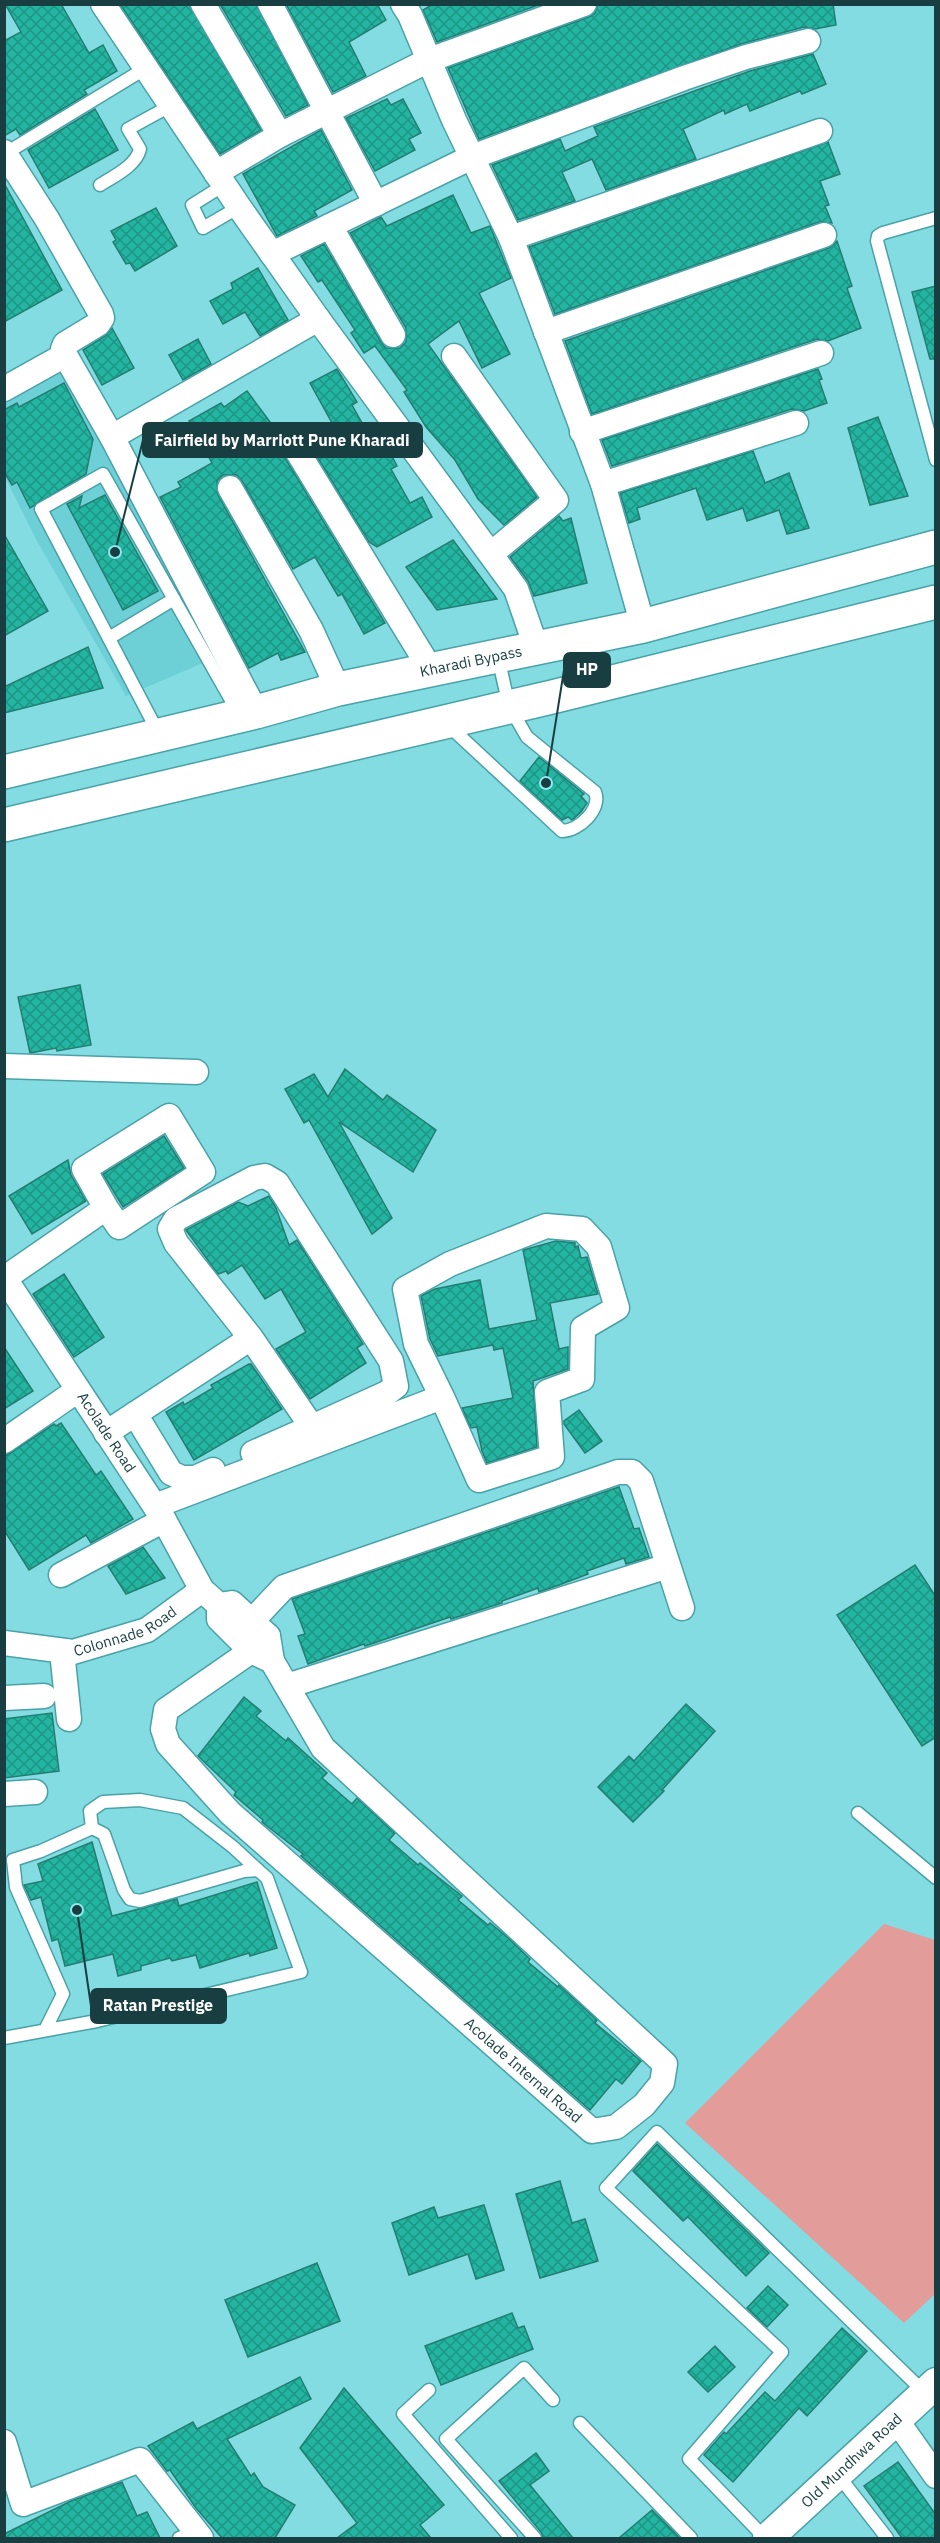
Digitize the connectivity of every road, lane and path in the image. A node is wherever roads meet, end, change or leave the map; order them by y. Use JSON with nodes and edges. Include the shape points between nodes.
{"nodes":[{"id":1,"x":103,"y":4,"type":"edge"},
{"id":2,"x":203,"y":4,"type":"edge"},
{"id":3,"x":270,"y":4,"type":"edge"},
{"id":4,"x":403,"y":4,"type":"edge"},
{"id":5,"x":584,"y":4,"type":"edge"},
{"id":6,"x":808,"y":41,"type":"dead end"},
{"id":7,"x":429,"y":60,"type":"junction"},
{"id":8,"x":146,"y":68,"type":"junction"},
{"id":9,"x":170,"y":106,"type":"junction"},
{"id":10,"x":327,"y":112,"type":"junction"},
{"id":11,"x":820,"y":131,"type":"dead end"},
{"id":12,"x":280,"y":135,"type":"junction"},
{"id":13,"x":10,"y":150,"type":"edge"},
{"id":14,"x":472,"y":157,"type":"junction"},
{"id":15,"x":220,"y":179,"type":"junction"},
{"id":16,"x":100,"y":185,"type":"dead end"},
{"id":17,"x":376,"y":204,"type":"junction"},
{"id":18,"x":239,"y":207,"type":"junction"},
{"id":19,"x":936,"y":218,"type":"edge"},
{"id":20,"x":330,"y":226,"type":"junction"},
{"id":21,"x":824,"y":235,"type":"dead end"},
{"id":22,"x":512,"y":238,"type":"junction"},
{"id":23,"x":272,"y":254,"type":"junction"},
{"id":24,"x":318,"y":319,"type":"junction"},
{"id":25,"x":546,"y":332,"type":"junction"},
{"id":26,"x":393,"y":335,"type":"dead end"},
{"id":27,"x":821,"y":353,"type":"dead end"},
{"id":28,"x":65,"y":355,"type":"junction"},
{"id":29,"x":454,"y":356,"type":"dead end"},
{"id":30,"x":4,"y":389,"type":"edge"},
{"id":31,"x":796,"y":423,"type":"dead end"},
{"id":32,"x":582,"y":432,"type":"junction"},
{"id":33,"x":112,"y":437,"type":"junction"},
{"id":34,"x":291,"y":441,"type":"dead end"},
{"id":35,"x":936,"y":460,"type":"edge"},
{"id":36,"x":603,"y":484,"type":"junction"},
{"id":37,"x":230,"y":488,"type":"dead end"},
{"id":38,"x":936,"y":547,"type":"edge"},
{"id":39,"x":491,"y":554,"type":"junction"},
{"id":40,"x":174,"y":599,"type":"junction"},
{"id":41,"x":936,"y":602,"type":"edge"},
{"id":42,"x":643,"y":626,"type":"junction"},
{"id":43,"x":109,"y":638,"type":"junction"},
{"id":44,"x":536,"y":647,"type":"junction"},
{"id":45,"x":497,"y":656,"type":"junction"},
{"id":46,"x":431,"y":670,"type":"junction"},
{"id":47,"x":338,"y":689,"type":"junction"},
{"id":48,"x":509,"y":706,"type":"junction"},
{"id":49,"x":248,"y":714,"type":"junction"},
{"id":50,"x":443,"y":720,"type":"junction"},
{"id":51,"x":160,"y":735,"type":"junction"},
{"id":52,"x":6,"y":767,"type":"edge"},
{"id":53,"x":4,"y":825,"type":"edge"},
{"id":54,"x":4,"y":1065,"type":"edge"},
{"id":55,"x":196,"y":1072,"type":"dead end"},
{"id":56,"x":106,"y":1208,"type":"junction"},
{"id":57,"x":5,"y":1277,"type":"edge"},
{"id":58,"x":251,"y":1338,"type":"junction"},
{"id":59,"x":78,"y":1390,"type":"junction"},
{"id":60,"x":442,"y":1397,"type":"junction"},
{"id":61,"x":135,"y":1414,"type":"junction"},
{"id":62,"x":312,"y":1428,"type":"junction"},
{"id":63,"x":106,"y":1433,"type":"junction"},
{"id":64,"x":4,"y":1441,"type":"edge"},
{"id":65,"x":159,"y":1513,"type":"junction"},
{"id":66,"x":668,"y":1566,"type":"junction"},
{"id":67,"x":61,"y":1575,"type":"dead end"},
{"id":68,"x":210,"y":1597,"type":"junction"},
{"id":69,"x":682,"y":1608,"type":"dead end"},
{"id":70,"x":257,"y":1636,"type":"junction"},
{"id":71,"x":4,"y":1643,"type":"edge"},
{"id":72,"x":62,"y":1651,"type":"junction"},
{"id":73,"x":287,"y":1686,"type":"junction"},
{"id":74,"x":44,"y":1696,"type":"dead end"},
{"id":75,"x":4,"y":1698,"type":"edge"},
{"id":76,"x":69,"y":1719,"type":"dead end"},
{"id":77,"x":35,"y":1791,"type":"dead end"},
{"id":78,"x":4,"y":1794,"type":"edge"},
{"id":79,"x":858,"y":1813,"type":"dead end"},
{"id":80,"x":92,"y":1828,"type":"junction"},
{"id":81,"x":258,"y":1870,"type":"junction"},
{"id":82,"x":936,"y":1878,"type":"edge"},
{"id":83,"x":45,"y":2030,"type":"junction"},
{"id":84,"x":4,"y":2038,"type":"edge"},
{"id":85,"x":931,"y":2388,"type":"edge"},
{"id":86,"x":429,"y":2390,"type":"dead end"},
{"id":87,"x":553,"y":2400,"type":"dead end"},
{"id":88,"x":897,"y":2421,"type":"junction"},
{"id":89,"x":580,"y":2423,"type":"dead end"},
{"id":90,"x":4,"y":2442,"type":"edge"},
{"id":91,"x":838,"y":2475,"type":"junction"},
{"id":92,"x":936,"y":2476,"type":"edge"},
{"id":93,"x":14,"y":2507,"type":"edge"},
{"id":94,"x":191,"y":2536,"type":"edge"},
{"id":95,"x":511,"y":2538,"type":"edge"},
{"id":96,"x":535,"y":2538,"type":"edge"},
{"id":97,"x":691,"y":2538,"type":"edge"},
{"id":98,"x":767,"y":2538,"type":"edge"},
{"id":99,"x":887,"y":2538,"type":"edge"}],
"edges":[{"from":1,"to":8,"type":"street"},
{"from":2,"to":12,"type":"street"},
{"from":3,"to":10,"type":"street"},
{"from":4,"to":7,"type":"street"},
{"from":5,"to":7,"type":"street"},
{"from":6,"to":14,"type":"street","via":[[684,78]]},
{"from":7,"to":10,"type":"street"},
{"from":7,"to":14,"type":"street"},
{"from":8,"to":9,"type":"street"},
{"from":8,"to":13,"type":"lane"},
{"from":9,"to":15,"type":"street"},
{"from":9,"to":16,"type":"lane","via":[[128,129],[140,149],[138,156]]},
{"from":10,"to":12,"type":"street"},
{"from":10,"to":17,"type":"street"},
{"from":11,"to":22,"type":"street"},
{"from":12,"to":15,"type":"street"},
{"from":13,"to":28,"type":"street","via":[[102,314],[98,324],[65,344]]},
{"from":14,"to":17,"type":"street"},
{"from":14,"to":22,"type":"street"},
{"from":15,"to":18,"type":"street"},
{"from":15,"to":18,"type":"lane","via":[[192,205],[203,228]]},
{"from":17,"to":20,"type":"street"},
{"from":18,"to":23,"type":"street"},
{"from":19,"to":35,"type":"lane","via":[[883,233],[877,241]]},
{"from":20,"to":23,"type":"street"},
{"from":20,"to":26,"type":"street"},
{"from":21,"to":25,"type":"street"},
{"from":22,"to":25,"type":"street"},
{"from":23,"to":24,"type":"street"},
{"from":24,"to":33,"type":"street"},
{"from":24,"to":39,"type":"street"},
{"from":25,"to":32,"type":"street"},
{"from":27,"to":32,"type":"street"},
{"from":28,"to":30,"type":"street"},
{"from":28,"to":33,"type":"street"},
{"from":29,"to":39,"type":"street","via":[[556,500]]},
{"from":31,"to":36,"type":"street"},
{"from":32,"to":36,"type":"street"},
{"from":33,"to":49,"type":"street"},
{"from":34,"to":46,"type":"street"},
{"from":36,"to":42,"type":"street"},
{"from":37,"to":47,"type":"street","via":[[311,630]]},
{"from":38,"to":42,"type":"highway","name":"Kharadi Bypass"},
{"from":39,"to":44,"type":"street","via":[[516,589]]},
{"from":40,"to":43,"type":"lane"},
{"from":40,"to":43,"type":"lane","via":[[103,474],[41,509]]},
{"from":40,"to":49,"type":"lane"},
{"from":41,"to":48,"type":"highway"},
{"from":42,"to":44,"type":"highway","name":"Kharadi Bypass"},
{"from":43,"to":51,"type":"lane"},
{"from":44,"to":45,"type":"highway","name":"Kharadi Bypass"},
{"from":45,"to":46,"type":"highway","name":"Kharadi Bypass"},
{"from":45,"to":48,"type":"lane"},
{"from":46,"to":47,"type":"highway","name":"Kharadi Bypass"},
{"from":47,"to":49,"type":"highway","name":"Kharadi Bypass"},
{"from":48,"to":50,"type":"highway"},
{"from":48,"to":50,"type":"lane","via":[[526,737],[596,792],[596,807],[578,827],[562,831]]},
{"from":49,"to":51,"type":"highway","name":"Kharadi Bypass"},
{"from":50,"to":53,"type":"highway"},
{"from":51,"to":52,"type":"highway","name":"Kharadi Bypass"},
{"from":54,"to":55,"type":"street"},
{"from":56,"to":56,"type":"street","via":[[119,1227],[203,1172],[169,1116],[84,1169]]},
{"from":56,"to":57,"type":"street"},
{"from":57,"to":59,"type":"street","name":"Acolade Road"},
{"from":58,"to":61,"type":"street"},
{"from":58,"to":62,"type":"street"},
{"from":58,"to":62,"type":"street","via":[[176,1243],[170,1229],[176,1219],[265,1176],[277,1183],[391,1360],[396,1375],[396,1386],[387,1393]]},
{"from":59,"to":63,"type":"street","name":"Acolade Road"},
{"from":59,"to":64,"type":"street"},
{"from":60,"to":60,"type":"street","via":[[416,1344],[405,1289],[450,1264],[546,1226],[582,1229],[599,1247],[617,1308],[584,1328],[582,1379],[547,1392],[552,1457],[479,1480]]},
{"from":60,"to":65,"type":"street"},
{"from":61,"to":62,"type":"street","via":[[171,1473],[182,1478],[195,1478]]},
{"from":61,"to":63,"type":"street"},
{"from":63,"to":65,"type":"street","name":"Acolade Road"},
{"from":65,"to":67,"type":"street"},
{"from":65,"to":68,"type":"street","name":"Acolade Road"},
{"from":66,"to":69,"type":"street"},
{"from":66,"to":70,"type":"street","via":[[641,1481],[632,1472],[618,1472],[284,1587]]},
{"from":66,"to":73,"type":"street"},
{"from":68,"to":70,"type":"street","name":"Acolade Internal Road","via":[[219,1619]]},
{"from":68,"to":72,"type":"street","name":"Colonnade Road","via":[[147,1630],[74,1652]]},
{"from":70,"to":73,"type":"street","name":"Acolade Internal Road"},
{"from":70,"to":73,"type":"street","name":"Acolade Internal Road","via":[[166,1710],[163,1729],[168,1744],[230,1813],[592,2131],[616,2127],[644,2105],[662,2083],[665,2064],[323,1748]]},
{"from":71,"to":72,"type":"street","name":"Colonnade Road"},
{"from":72,"to":76,"type":"street"},
{"from":74,"to":75,"type":"street"},
{"from":77,"to":78,"type":"street"},
{"from":79,"to":82,"type":"lane"},
{"from":80,"to":81,"type":"lane","via":[[90,1811],[102,1802],[140,1800],[183,1808]]},
{"from":80,"to":81,"type":"lane","via":[[104,1833],[130,1899],[140,1901]]},
{"from":80,"to":83,"type":"lane","via":[[13,1860],[16,1887],[63,1994]]},
{"from":81,"to":83,"type":"lane","via":[[267,1878],[301,1972]]},
{"from":83,"to":84,"type":"lane"},
{"from":85,"to":88,"type":"street","name":"Old Mundhwa Road"},
{"from":85,"to":98,"type":"lane","via":[[657,2132],[606,2188],[782,2352],[688,2459]]},
{"from":86,"to":95,"type":"lane","via":[[403,2414]]},
{"from":87,"to":96,"type":"lane","via":[[524,2368],[446,2439]]},
{"from":88,"to":91,"type":"street","name":"Old Mundhwa Road"},
{"from":88,"to":92,"type":"street"},
{"from":89,"to":97,"type":"lane"},
{"from":90,"to":93,"type":"street"},
{"from":91,"to":98,"type":"street","name":"Old Mundhwa Road"},
{"from":91,"to":99,"type":"lane"},
{"from":93,"to":94,"type":"street","via":[[140,2460]]}]}
